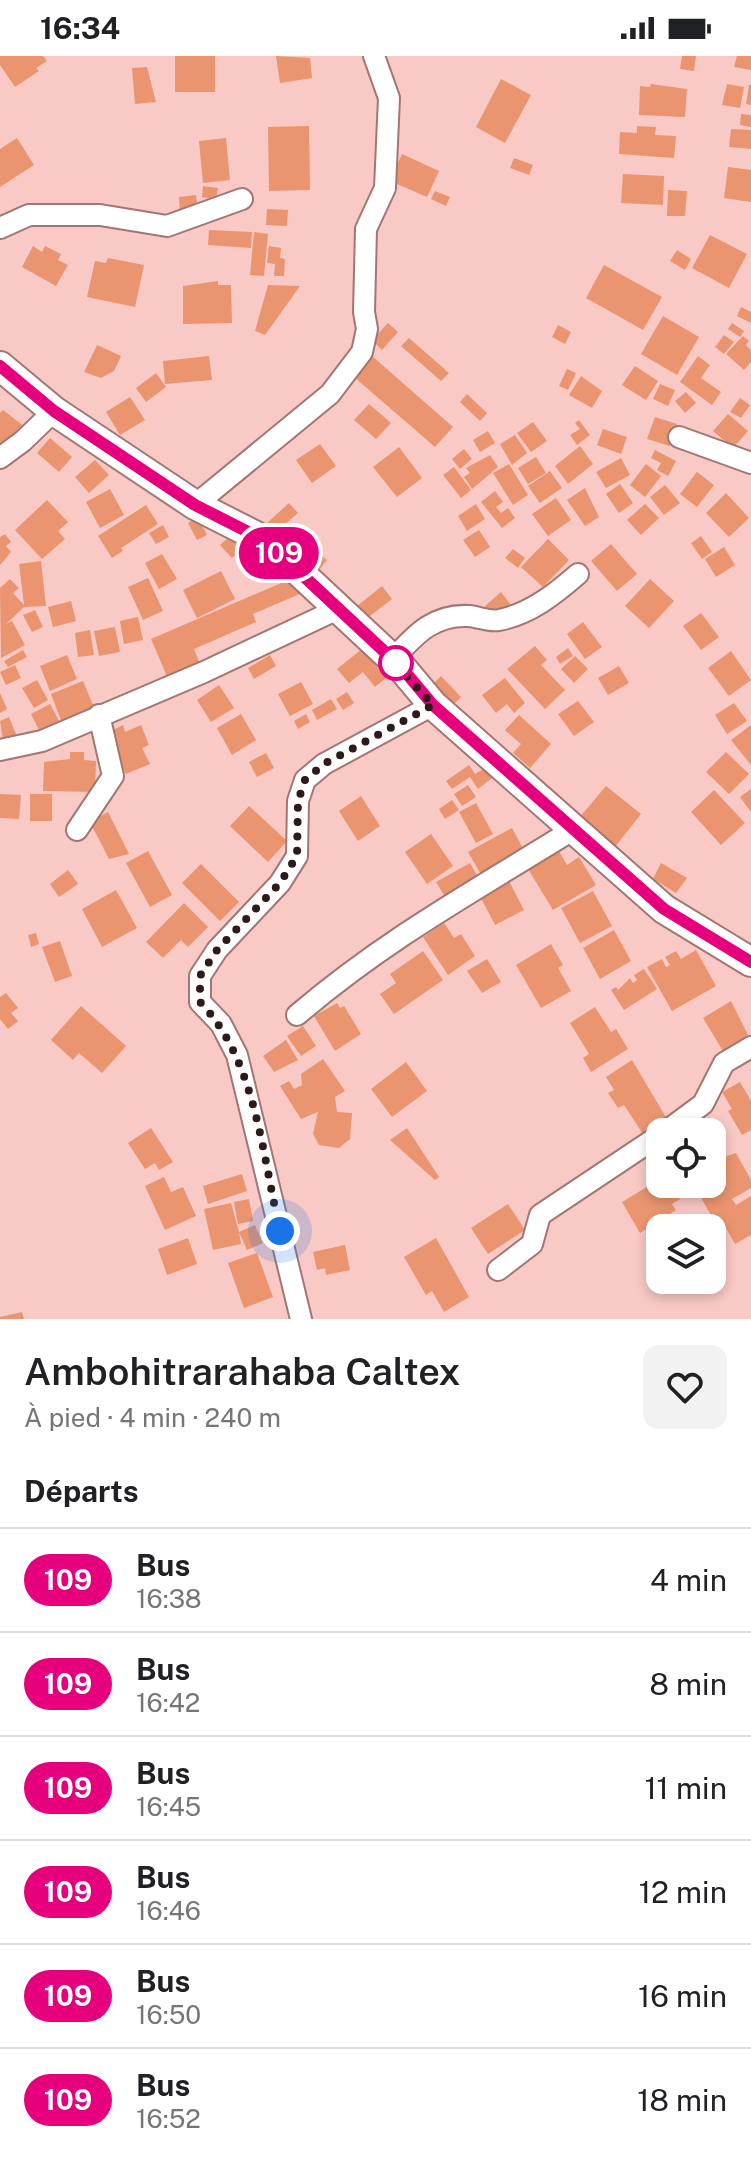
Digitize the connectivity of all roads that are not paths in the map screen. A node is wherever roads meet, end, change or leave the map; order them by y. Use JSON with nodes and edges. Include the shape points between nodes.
{"nodes":[{"id":1,"x":374,"y":56,"type":"edge"},
{"id":2,"x":242,"y":199,"type":"dead end"},
{"id":3,"x":0,"y":228,"type":"edge"},
{"id":4,"x":0,"y":366,"type":"edge"},
{"id":5,"x":54,"y":411,"type":"junction"},
{"id":6,"x":679,"y":437,"type":"dead end"},
{"id":7,"x":0,"y":458,"type":"edge"},
{"id":8,"x":751,"y":463,"type":"edge"},
{"id":9,"x":195,"y":505,"type":"junction"},
{"id":10,"x":578,"y":574,"type":"dead end"},
{"id":11,"x":338,"y":609,"type":"junction"},
{"id":12,"x":392,"y":660,"type":"junction"},
{"id":13,"x":433,"y":705,"type":"junction"},
{"id":14,"x":99,"y":715,"type":"junction"},
{"id":15,"x":0,"y":750,"type":"edge"},
{"id":16,"x":574,"y":829,"type":"junction"},
{"id":17,"x":77,"y":830,"type":"dead end"},
{"id":18,"x":751,"y":962,"type":"edge"},
{"id":19,"x":297,"y":1015,"type":"dead end"},
{"id":20,"x":751,"y":1047,"type":"edge"},
{"id":21,"x":684,"y":1118,"type":"edge"},
{"id":22,"x":646,"y":1144,"type":"edge"},
{"id":23,"x":498,"y":1270,"type":"dead end"},
{"id":24,"x":301,"y":1319,"type":"edge"}],
"edges":[{"from":1,"to":9,"type":"street","via":[[389,98],[385,188],[366,229],[367,329],[362,352],[330,394]]},
{"from":2,"to":3,"type":"street","via":[[167,226],[100,215],[29,215]]},
{"from":4,"to":5,"type":"street"},
{"from":5,"to":7,"type":"street"},
{"from":5,"to":9,"type":"street"},
{"from":6,"to":8,"type":"street"},
{"from":9,"to":11,"type":"street","via":[[266,541]]},
{"from":10,"to":12,"type":"street","via":[[539,604],[507,618],[442,617],[419,631]]},
{"from":11,"to":12,"type":"street"},
{"from":11,"to":14,"type":"street"},
{"from":12,"to":13,"type":"street"},
{"from":13,"to":16,"type":"street"},
{"from":13,"to":24,"type":"street","via":[[324,764],[305,780],[298,801],[297,856],[200,976],[200,1002],[221,1024],[237,1055]]},
{"from":14,"to":15,"type":"street","via":[[42,741]]},
{"from":14,"to":17,"type":"street","via":[[113,776]]},
{"from":16,"to":18,"type":"street","via":[[664,909]]},
{"from":16,"to":19,"type":"street","via":[[443,906],[354,967]]},
{"from":20,"to":21,"type":"street","via":[[724,1063],[703,1104]]},
{"from":22,"to":23,"type":"street","via":[[540,1215],[532,1244]]}]}
